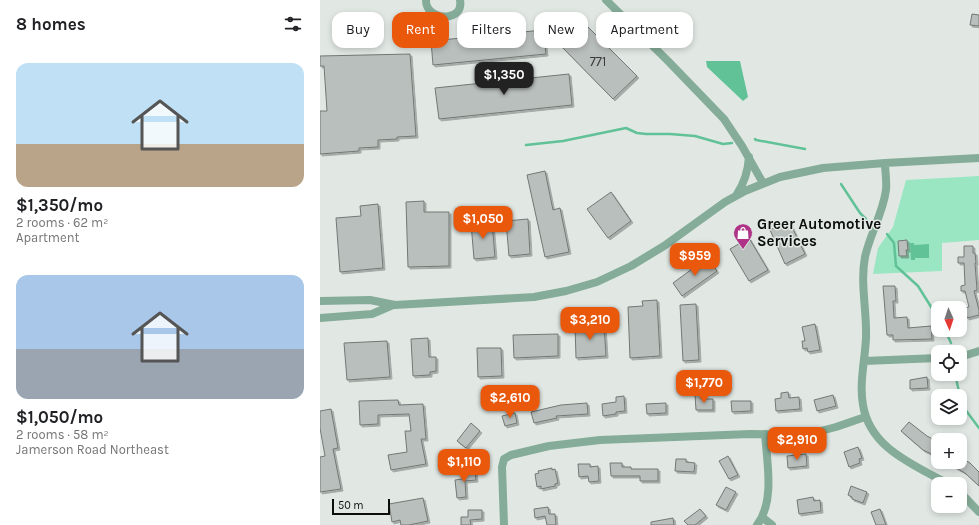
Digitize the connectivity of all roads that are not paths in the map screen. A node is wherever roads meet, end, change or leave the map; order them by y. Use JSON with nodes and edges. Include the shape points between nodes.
{"nodes":[{"id":1,"x":426,"y":0,"type":"edge"},
{"id":2,"x":460,"y":0,"type":"edge"},
{"id":3,"x":606,"y":0,"type":"edge"},
{"id":4,"x":749,"y":157,"type":"junction"},
{"id":5,"x":979,"y":158,"type":"edge"},
{"id":6,"x":885,"y":163,"type":"junction"},
{"id":7,"x":763,"y":182,"type":"junction"},
{"id":8,"x":736,"y":196,"type":"junction"},
{"id":9,"x":320,"y":301,"type":"edge"},
{"id":10,"x":393,"y":305,"type":"junction"},
{"id":11,"x":320,"y":318,"type":"edge"},
{"id":12,"x":979,"y":351,"type":"edge"},
{"id":13,"x":967,"y":355,"type":"edge"},
{"id":14,"x":931,"y":358,"type":"edge"},
{"id":15,"x":864,"y":361,"type":"junction"},
{"id":16,"x":865,"y":417,"type":"junction"},
{"id":17,"x":765,"y":434,"type":"junction"},
{"id":18,"x":935,"y":477,"type":"edge"},
{"id":19,"x":967,"y":499,"type":"edge"},
{"id":20,"x":979,"y":512,"type":"edge"},
{"id":21,"x":763,"y":518,"type":"junction"},
{"id":22,"x":504,"y":525,"type":"edge"},
{"id":23,"x":757,"y":525,"type":"edge"},
{"id":24,"x":772,"y":525,"type":"edge"}],
"edges":[{"from":1,"to":2,"type":"street","via":[[427,7],[435,14],[443,16],[458,12]]},
{"from":3,"to":4,"type":"street","via":[[724,119]]},
{"from":4,"to":7,"type":"street"},
{"from":4,"to":8,"type":"street","via":[[748,169]]},
{"from":5,"to":6,"type":"street"},
{"from":6,"to":7,"type":"street","via":[[816,169]]},
{"from":6,"to":15,"type":"street","via":[[886,188],[881,212],[871,235],[864,274]]},
{"from":7,"to":8,"type":"street"},
{"from":8,"to":10,"type":"street","via":[[645,258],[597,282],[534,297]]},
{"from":9,"to":10,"type":"street","via":[[370,300]]},
{"from":10,"to":11,"type":"street","via":[[372,314]]},
{"from":12,"to":13,"type":"street"},
{"from":14,"to":15,"type":"street"},
{"from":15,"to":16,"type":"street","via":[[862,404]]},
{"from":16,"to":17,"type":"street","via":[[813,433]]},
{"from":16,"to":18,"type":"street","via":[[876,435],[892,452]]},
{"from":17,"to":21,"type":"street","via":[[768,496]]},
{"from":17,"to":22,"type":"street","via":[[600,440],[549,446],[511,455],[504,460],[502,467]]},
{"from":19,"to":20,"type":"street"},
{"from":21,"to":23,"type":"street"},
{"from":21,"to":24,"type":"street"}]}
